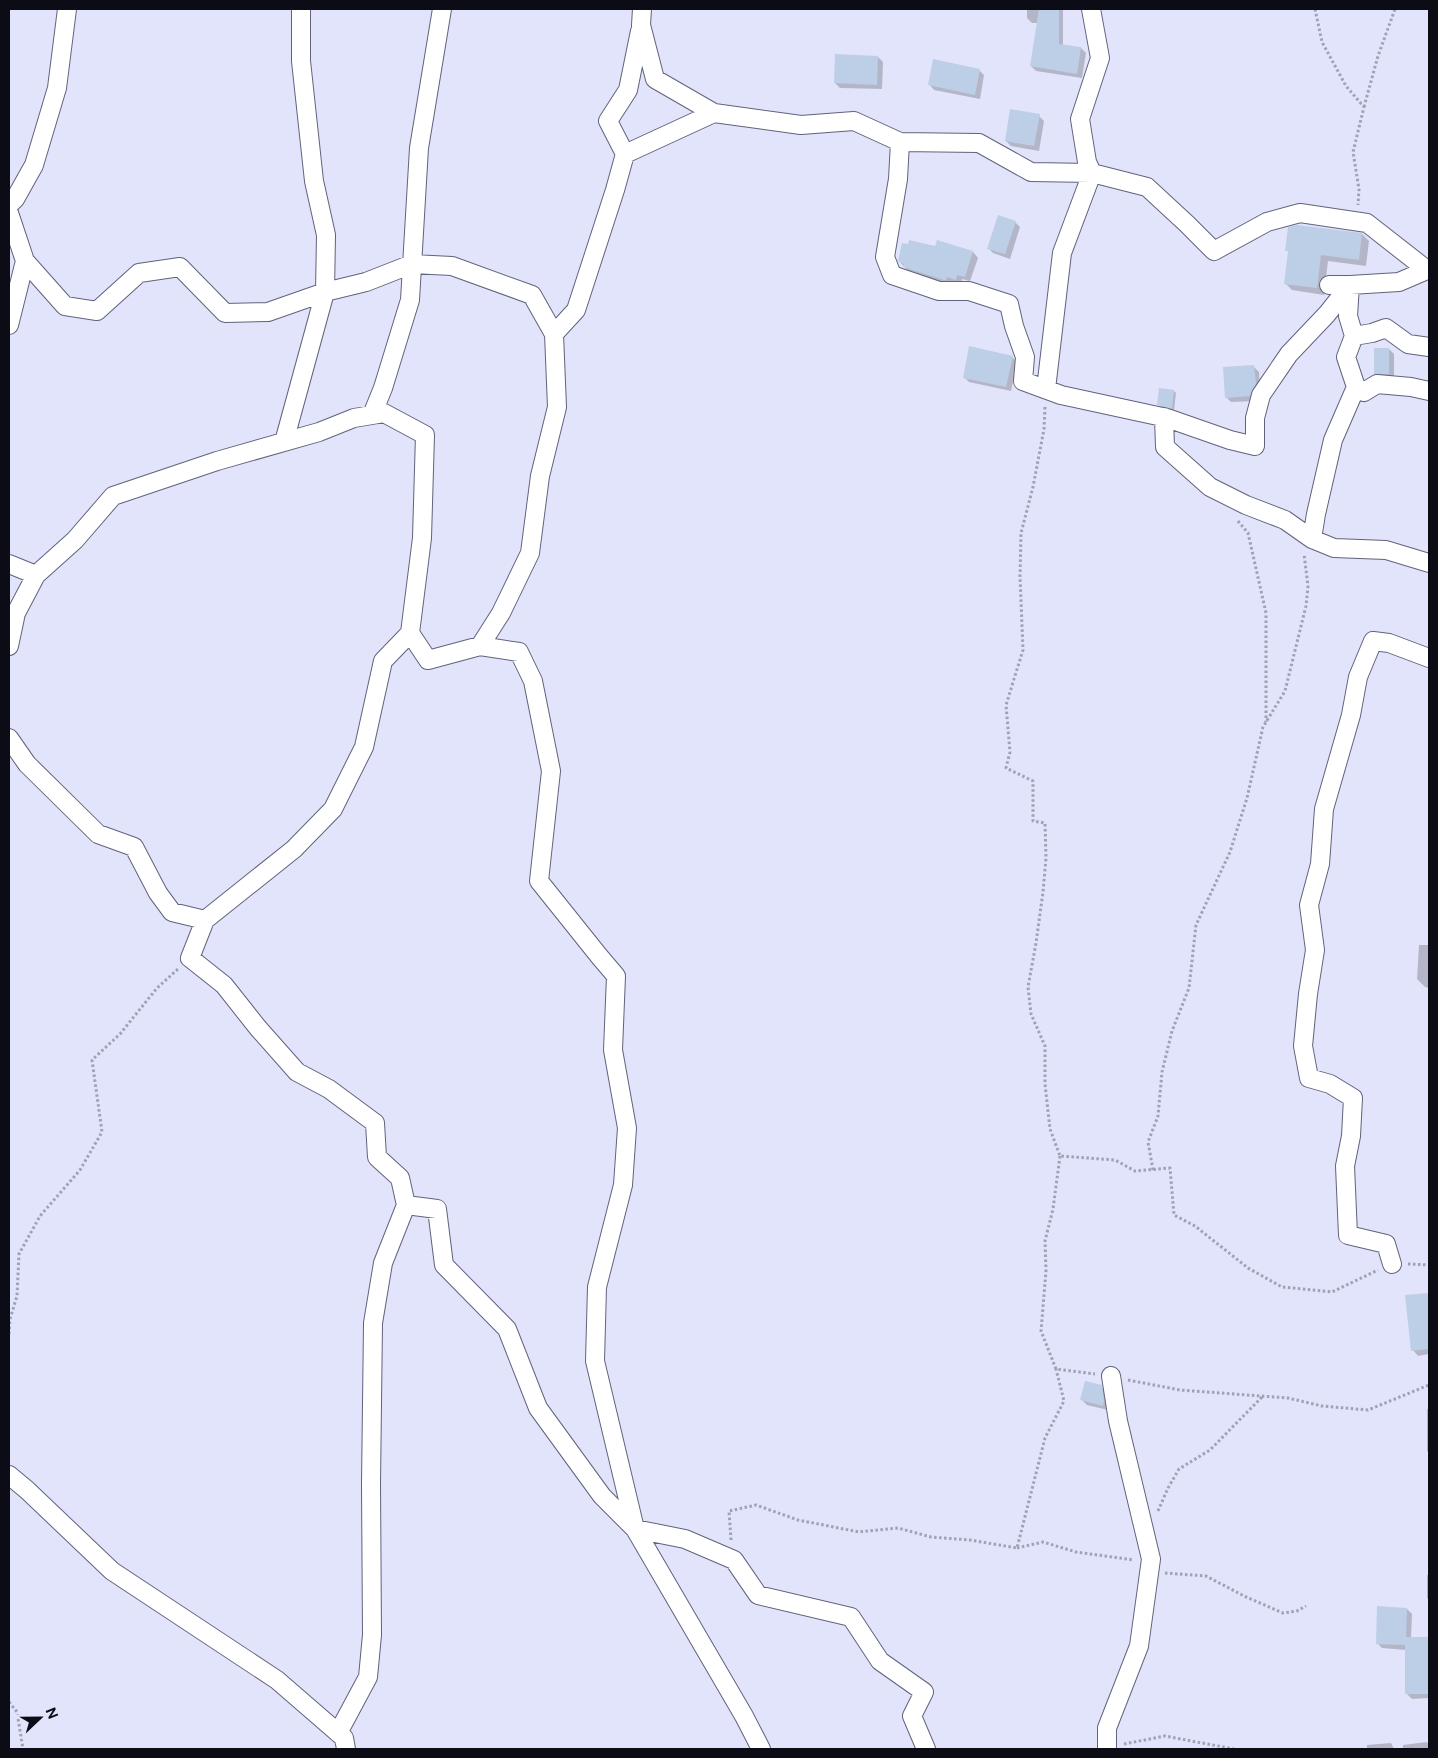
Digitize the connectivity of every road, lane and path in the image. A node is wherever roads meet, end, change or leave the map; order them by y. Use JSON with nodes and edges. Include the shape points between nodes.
{"nodes":[{"id":1,"x":67,"y":9,"type":"edge"},
{"id":2,"x":301,"y":9,"type":"edge"},
{"id":3,"x":442,"y":9,"type":"edge"},
{"id":4,"x":1091,"y":9,"type":"edge"},
{"id":5,"x":1316,"y":9,"type":"edge"},
{"id":6,"x":1395,"y":9,"type":"edge"},
{"id":7,"x":641,"y":17,"type":"edge"},
{"id":8,"x":1364,"y":107,"type":"junction"},
{"id":9,"x":714,"y":113,"type":"junction"},
{"id":10,"x":900,"y":142,"type":"junction"},
{"id":11,"x":625,"y":154,"type":"junction"},
{"id":12,"x":1092,"y":173,"type":"junction"},
{"id":13,"x":9,"y":205,"type":"edge"},
{"id":14,"x":9,"y":212,"type":"edge"},
{"id":15,"x":1357,"y":222,"type":"junction"},
{"id":16,"x":25,"y":261,"type":"junction"},
{"id":17,"x":412,"y":264,"type":"junction"},
{"id":18,"x":1428,"y":270,"type":"edge"},
{"id":19,"x":1350,"y":285,"type":"junction"},
{"id":20,"x":1329,"y":286,"type":"dead end"},
{"id":21,"x":325,"y":292,"type":"junction"},
{"id":22,"x":9,"y":325,"type":"edge"},
{"id":23,"x":554,"y":334,"type":"junction"},
{"id":24,"x":1354,"y":336,"type":"junction"},
{"id":25,"x":1429,"y":347,"type":"edge"},
{"id":26,"x":1356,"y":387,"type":"junction"},
{"id":27,"x":1046,"y":389,"type":"junction"},
{"id":28,"x":1429,"y":391,"type":"edge"},
{"id":29,"x":372,"y":415,"type":"junction"},
{"id":30,"x":1164,"y":417,"type":"junction"},
{"id":31,"x":284,"y":442,"type":"junction"},
{"id":32,"x":1234,"y":514,"type":"dead end"},
{"id":33,"x":1306,"y":535,"type":"junction"},
{"id":34,"x":1429,"y":563,"type":"edge"},
{"id":35,"x":9,"y":564,"type":"edge"},
{"id":36,"x":36,"y":575,"type":"junction"},
{"id":37,"x":410,"y":633,"type":"junction"},
{"id":38,"x":9,"y":646,"type":"edge"},
{"id":39,"x":480,"y":646,"type":"junction"},
{"id":40,"x":1429,"y":658,"type":"edge"},
{"id":41,"x":1266,"y":723,"type":"junction"},
{"id":42,"x":9,"y":738,"type":"edge"},
{"id":43,"x":205,"y":920,"type":"junction"},
{"id":44,"x":190,"y":958,"type":"junction"},
{"id":45,"x":1060,"y":1156,"type":"junction"},
{"id":46,"x":1153,"y":1170,"type":"junction"},
{"id":47,"x":406,"y":1205,"type":"junction"},
{"id":48,"x":1392,"y":1264,"type":"junction"},
{"id":49,"x":1429,"y":1265,"type":"edge"},
{"id":50,"x":9,"y":1334,"type":"edge"},
{"id":51,"x":1056,"y":1369,"type":"junction"},
{"id":52,"x":1111,"y":1376,"type":"junction"},
{"id":53,"x":1429,"y":1386,"type":"edge"},
{"id":54,"x":1264,"y":1396,"type":"junction"},
{"id":55,"x":9,"y":1474,"type":"edge"},
{"id":56,"x":1157,"y":1513,"type":"dead end"},
{"id":57,"x":635,"y":1529,"type":"junction"},
{"id":58,"x":1017,"y":1548,"type":"junction"},
{"id":59,"x":734,"y":1560,"type":"junction"},
{"id":60,"x":1149,"y":1570,"type":"junction"},
{"id":61,"x":1306,"y":1606,"type":"dead end"},
{"id":62,"x":9,"y":1702,"type":"edge"},
{"id":63,"x":338,"y":1732,"type":"junction"},
{"id":64,"x":1115,"y":1747,"type":"edge"},
{"id":65,"x":23,"y":1749,"type":"edge"},
{"id":66,"x":346,"y":1749,"type":"edge"},
{"id":67,"x":761,"y":1749,"type":"edge"},
{"id":68,"x":926,"y":1749,"type":"edge"},
{"id":69,"x":1234,"y":1749,"type":"edge"}],
"edges":[{"from":1,"to":13,"type":"street","via":[[57,88],[34,166]]},
{"from":2,"to":21,"type":"street","via":[[301,61],[314,181],[326,236]]},
{"from":3,"to":17,"type":"street","via":[[419,148]]},
{"from":4,"to":12,"type":"street","via":[[1100,58],[1080,120]]},
{"from":5,"to":8,"type":"path","via":[[1322,42],[1346,86]]},
{"from":6,"to":8,"type":"path"},
{"from":7,"to":9,"type":"street","via":[[655,79]]},
{"from":7,"to":11,"type":"street","via":[[628,90],[608,121]]},
{"from":8,"to":15,"type":"path","via":[[1353,152],[1359,189]]},
{"from":9,"to":10,"type":"street","via":[[801,125],[854,121]]},
{"from":9,"to":11,"type":"street"},
{"from":10,"to":12,"type":"street","via":[[979,143],[1030,172]]},
{"from":10,"to":27,"type":"street","via":[[898,179],[885,257],[892,274],[939,291],[969,291],[1009,304],[1025,357],[1023,381]]},
{"from":11,"to":23,"type":"street","via":[[576,310]]},
{"from":12,"to":15,"type":"street","via":[[1147,187],[1214,251],[1267,222],[1300,213]]},
{"from":12,"to":27,"type":"street","via":[[1062,253]]},
{"from":14,"to":16,"type":"street"},
{"from":15,"to":18,"type":"street","via":[[1367,223]]},
{"from":16,"to":21,"type":"street","via":[[65,306],[97,311],[139,273],[180,267],[225,313],[268,312]]},
{"from":16,"to":22,"type":"street"},
{"from":17,"to":21,"type":"street","via":[[366,282]]},
{"from":17,"to":23,"type":"street","via":[[452,266],[532,295]]},
{"from":17,"to":29,"type":"street","via":[[410,300]]},
{"from":18,"to":19,"type":"street","via":[[1399,282]]},
{"from":19,"to":20,"type":"street"},
{"from":19,"to":24,"type":"street","via":[[1348,316]]},
{"from":19,"to":30,"type":"street","via":[[1289,354],[1261,395],[1255,446]]},
{"from":21,"to":31,"type":"street"},
{"from":23,"to":39,"type":"street","via":[[557,407],[540,476],[530,553],[501,613]]},
{"from":24,"to":25,"type":"street","via":[[1386,328],[1408,344]]},
{"from":24,"to":26,"type":"street","via":[[1346,357]]},
{"from":26,"to":28,"type":"street","via":[[1364,392],[1377,384]]},
{"from":26,"to":33,"type":"street","via":[[1333,440],[1316,514]]},
{"from":27,"to":30,"type":"street"},
{"from":27,"to":45,"type":"path","via":[[1044,428],[1021,533],[1023,650],[1006,705],[1010,752],[1006,768],[1033,781],[1033,821],[1045,823],[1043,892],[1028,986],[1031,1014],[1045,1046],[1050,1129]]},
{"from":29,"to":31,"type":"street"},
{"from":29,"to":37,"type":"street","via":[[384,413],[424,435],[422,538]]},
{"from":30,"to":33,"type":"street","via":[[1165,447],[1210,487],[1285,520]]},
{"from":31,"to":36,"type":"street","via":[[113,496],[75,540]]},
{"from":32,"to":41,"type":"path","via":[[1248,533],[1266,613]]},
{"from":33,"to":34,"type":"street","via":[[1334,548],[1386,550]]},
{"from":33,"to":41,"type":"path","via":[[1306,606],[1285,691]]},
{"from":35,"to":36,"type":"street"},
{"from":36,"to":38,"type":"street","via":[[16,613]]},
{"from":37,"to":39,"type":"street","via":[[428,660]]},
{"from":37,"to":43,"type":"street","via":[[383,661],[364,747],[333,809],[294,849]]},
{"from":39,"to":57,"type":"street","via":[[519,652],[533,681],[551,771],[539,880],[616,976],[613,1050],[627,1128],[623,1185],[597,1287],[595,1361]]},
{"from":40,"to":48,"type":"street","via":[[1373,640],[1358,677],[1351,715],[1324,809],[1320,864],[1309,905],[1315,950],[1303,1046],[1309,1078],[1330,1084],[1352,1098],[1351,1136],[1345,1166],[1348,1235],[1386,1244]]},
{"from":41,"to":46,"type":"path","via":[[1230,852],[1196,924],[1189,988],[1172,1031],[1162,1072],[1158,1116],[1148,1142]]},
{"from":42,"to":43,"type":"street","via":[[27,764],[98,834],[134,847],[172,912]]},
{"from":43,"to":44,"type":"street"},
{"from":44,"to":47,"type":"street","via":[[224,985],[297,1072],[329,1089],[375,1123],[377,1157],[400,1178]]},
{"from":44,"to":50,"type":"path","via":[[157,988],[120,1034],[92,1060],[102,1132],[80,1170],[40,1216],[19,1254],[17,1296]]},
{"from":45,"to":46,"type":"path","via":[[1115,1160],[1135,1171]]},
{"from":45,"to":51,"type":"path","via":[[1045,1241],[1041,1330]]},
{"from":46,"to":48,"type":"path","via":[[1170,1168],[1174,1215],[1194,1226],[1248,1268],[1282,1287],[1332,1292]]},
{"from":47,"to":57,"type":"street","via":[[437,1209],[444,1265],[507,1329],[538,1408],[602,1496]]},
{"from":47,"to":63,"type":"street","via":[[383,1263],[373,1323],[372,1635],[368,1677]]},
{"from":48,"to":49,"type":"path"},
{"from":51,"to":52,"type":"path"},
{"from":51,"to":58,"type":"path","via":[[1064,1401],[1045,1438]]},
{"from":52,"to":54,"type":"path","via":[[1180,1390]]},
{"from":52,"to":60,"type":"street","via":[[1118,1421],[1151,1559]]},
{"from":53,"to":54,"type":"path","via":[[1368,1410]]},
{"from":54,"to":56,"type":"path","via":[[1210,1450],[1180,1469]]},
{"from":55,"to":63,"type":"street","via":[[112,1570],[278,1680]]},
{"from":57,"to":59,"type":"street","via":[[685,1539]]},
{"from":57,"to":67,"type":"street"},
{"from":58,"to":59,"type":"path","via":[[931,1537],[898,1528],[859,1532],[798,1520],[756,1505],[728,1511]]},
{"from":58,"to":60,"type":"path","via":[[1042,1542],[1076,1552],[1134,1560]]},
{"from":59,"to":68,"type":"street","via":[[758,1595],[851,1617],[880,1661],[924,1692],[912,1716]]},
{"from":60,"to":61,"type":"path","via":[[1206,1576],[1283,1613]]},
{"from":60,"to":64,"type":"street","via":[[1139,1646],[1107,1728]]},
{"from":62,"to":65,"type":"path","via":[[17,1712]]},
{"from":63,"to":66,"type":"street","via":[[344,1738]]},
{"from":64,"to":69,"type":"path","via":[[1165,1736]]}]}
